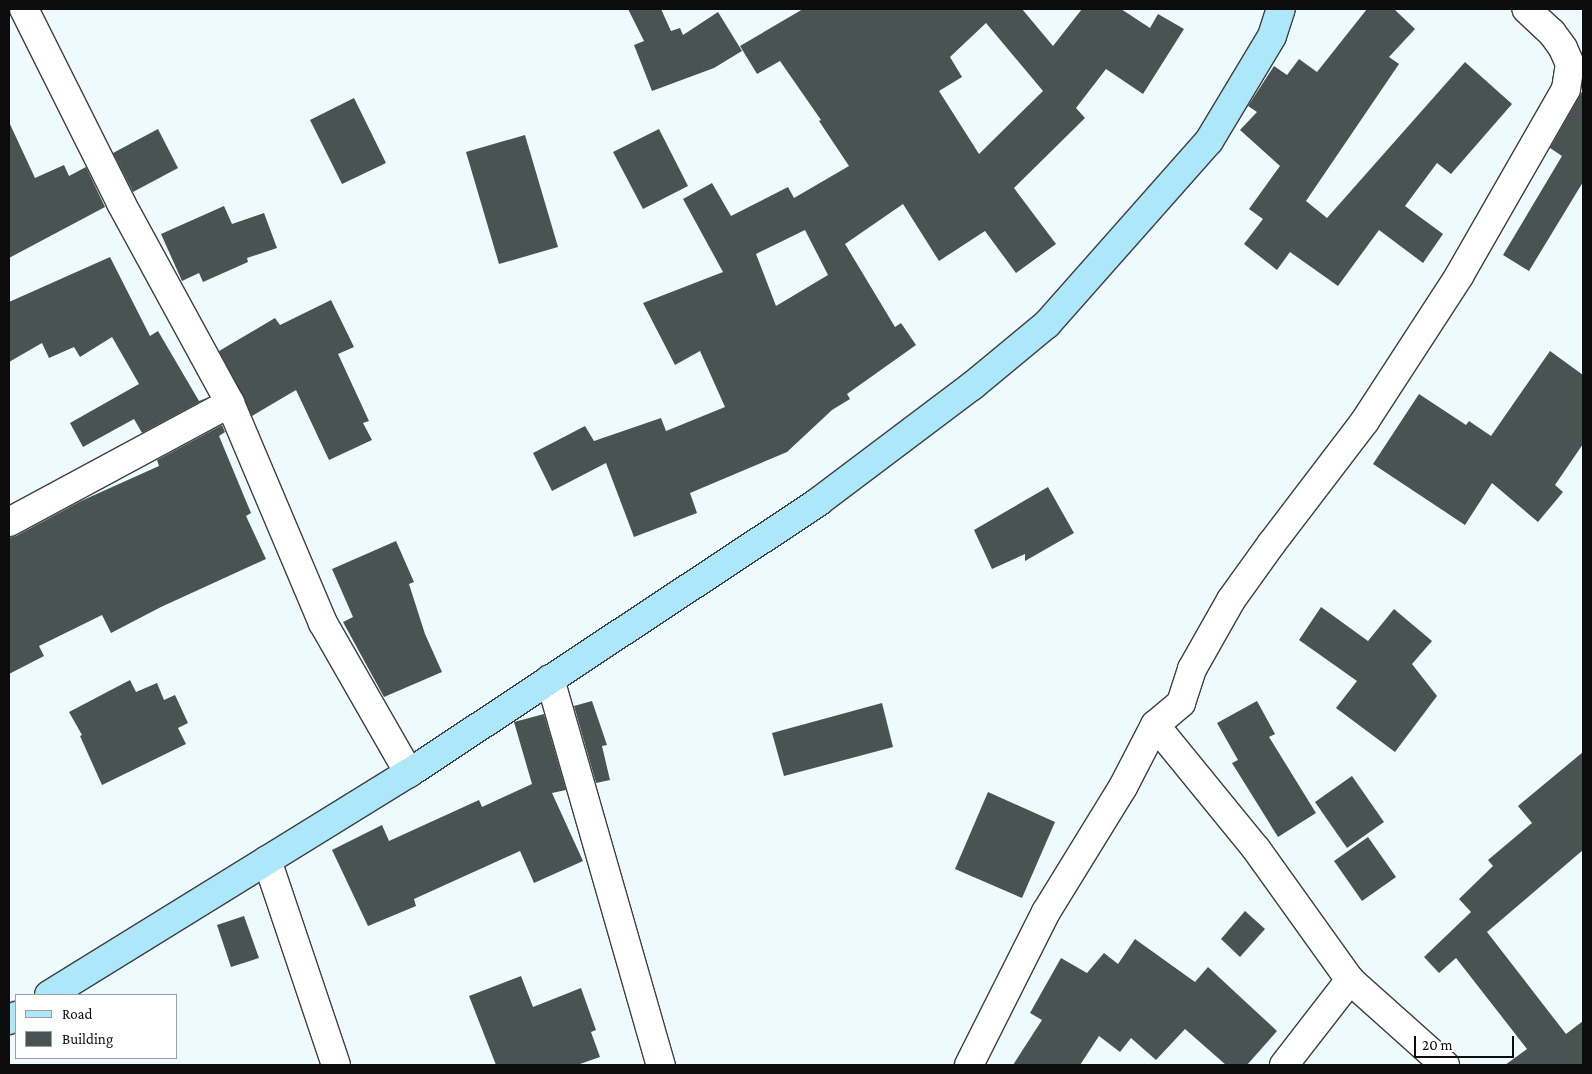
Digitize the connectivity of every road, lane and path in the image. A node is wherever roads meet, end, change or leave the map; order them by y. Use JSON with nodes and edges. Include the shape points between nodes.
{"nodes":[{"id":1,"x":24,"y":9,"type":"edge"},
{"id":2,"x":1281,"y":9,"type":"edge"},
{"id":3,"x":1526,"y":9,"type":"edge"},
{"id":4,"x":230,"y":404,"type":"junction"},
{"id":5,"x":9,"y":522,"type":"edge"},
{"id":6,"x":550,"y":678,"type":"junction"},
{"id":7,"x":1155,"y":725,"type":"junction"},
{"id":8,"x":409,"y":773,"type":"junction"},
{"id":9,"x":267,"y":860,"type":"junction"},
{"id":10,"x":1350,"y":980,"type":"junction"},
{"id":11,"x":51,"y":994,"type":"edge"},
{"id":12,"x":336,"y":1065,"type":"edge"},
{"id":13,"x":661,"y":1065,"type":"edge"},
{"id":14,"x":969,"y":1065,"type":"edge"},
{"id":15,"x":1284,"y":1065,"type":"edge"},
{"id":16,"x":1445,"y":1065,"type":"edge"}],
"edges":[{"from":1,"to":4,"type":"street","via":[[121,203]]},
{"from":2,"to":6,"type":"street","via":[[1272,36],[1209,142],[1047,324],[972,386],[818,502]]},
{"from":3,"to":7,"type":"street","via":[[1563,48],[1570,64],[1566,89],[1459,276],[1365,421],[1231,600],[1192,669],[1181,702]]},
{"from":4,"to":5,"type":"street"},
{"from":4,"to":8,"type":"street","via":[[323,623]]},
{"from":6,"to":8,"type":"street"},
{"from":6,"to":13,"type":"street"},
{"from":7,"to":10,"type":"street","via":[[1258,850]]},
{"from":7,"to":14,"type":"street","via":[[1123,787],[1046,912]]},
{"from":8,"to":9,"type":"street"},
{"from":9,"to":11,"type":"street"},
{"from":9,"to":12,"type":"street"},
{"from":10,"to":15,"type":"street"},
{"from":10,"to":16,"type":"street"}]}
